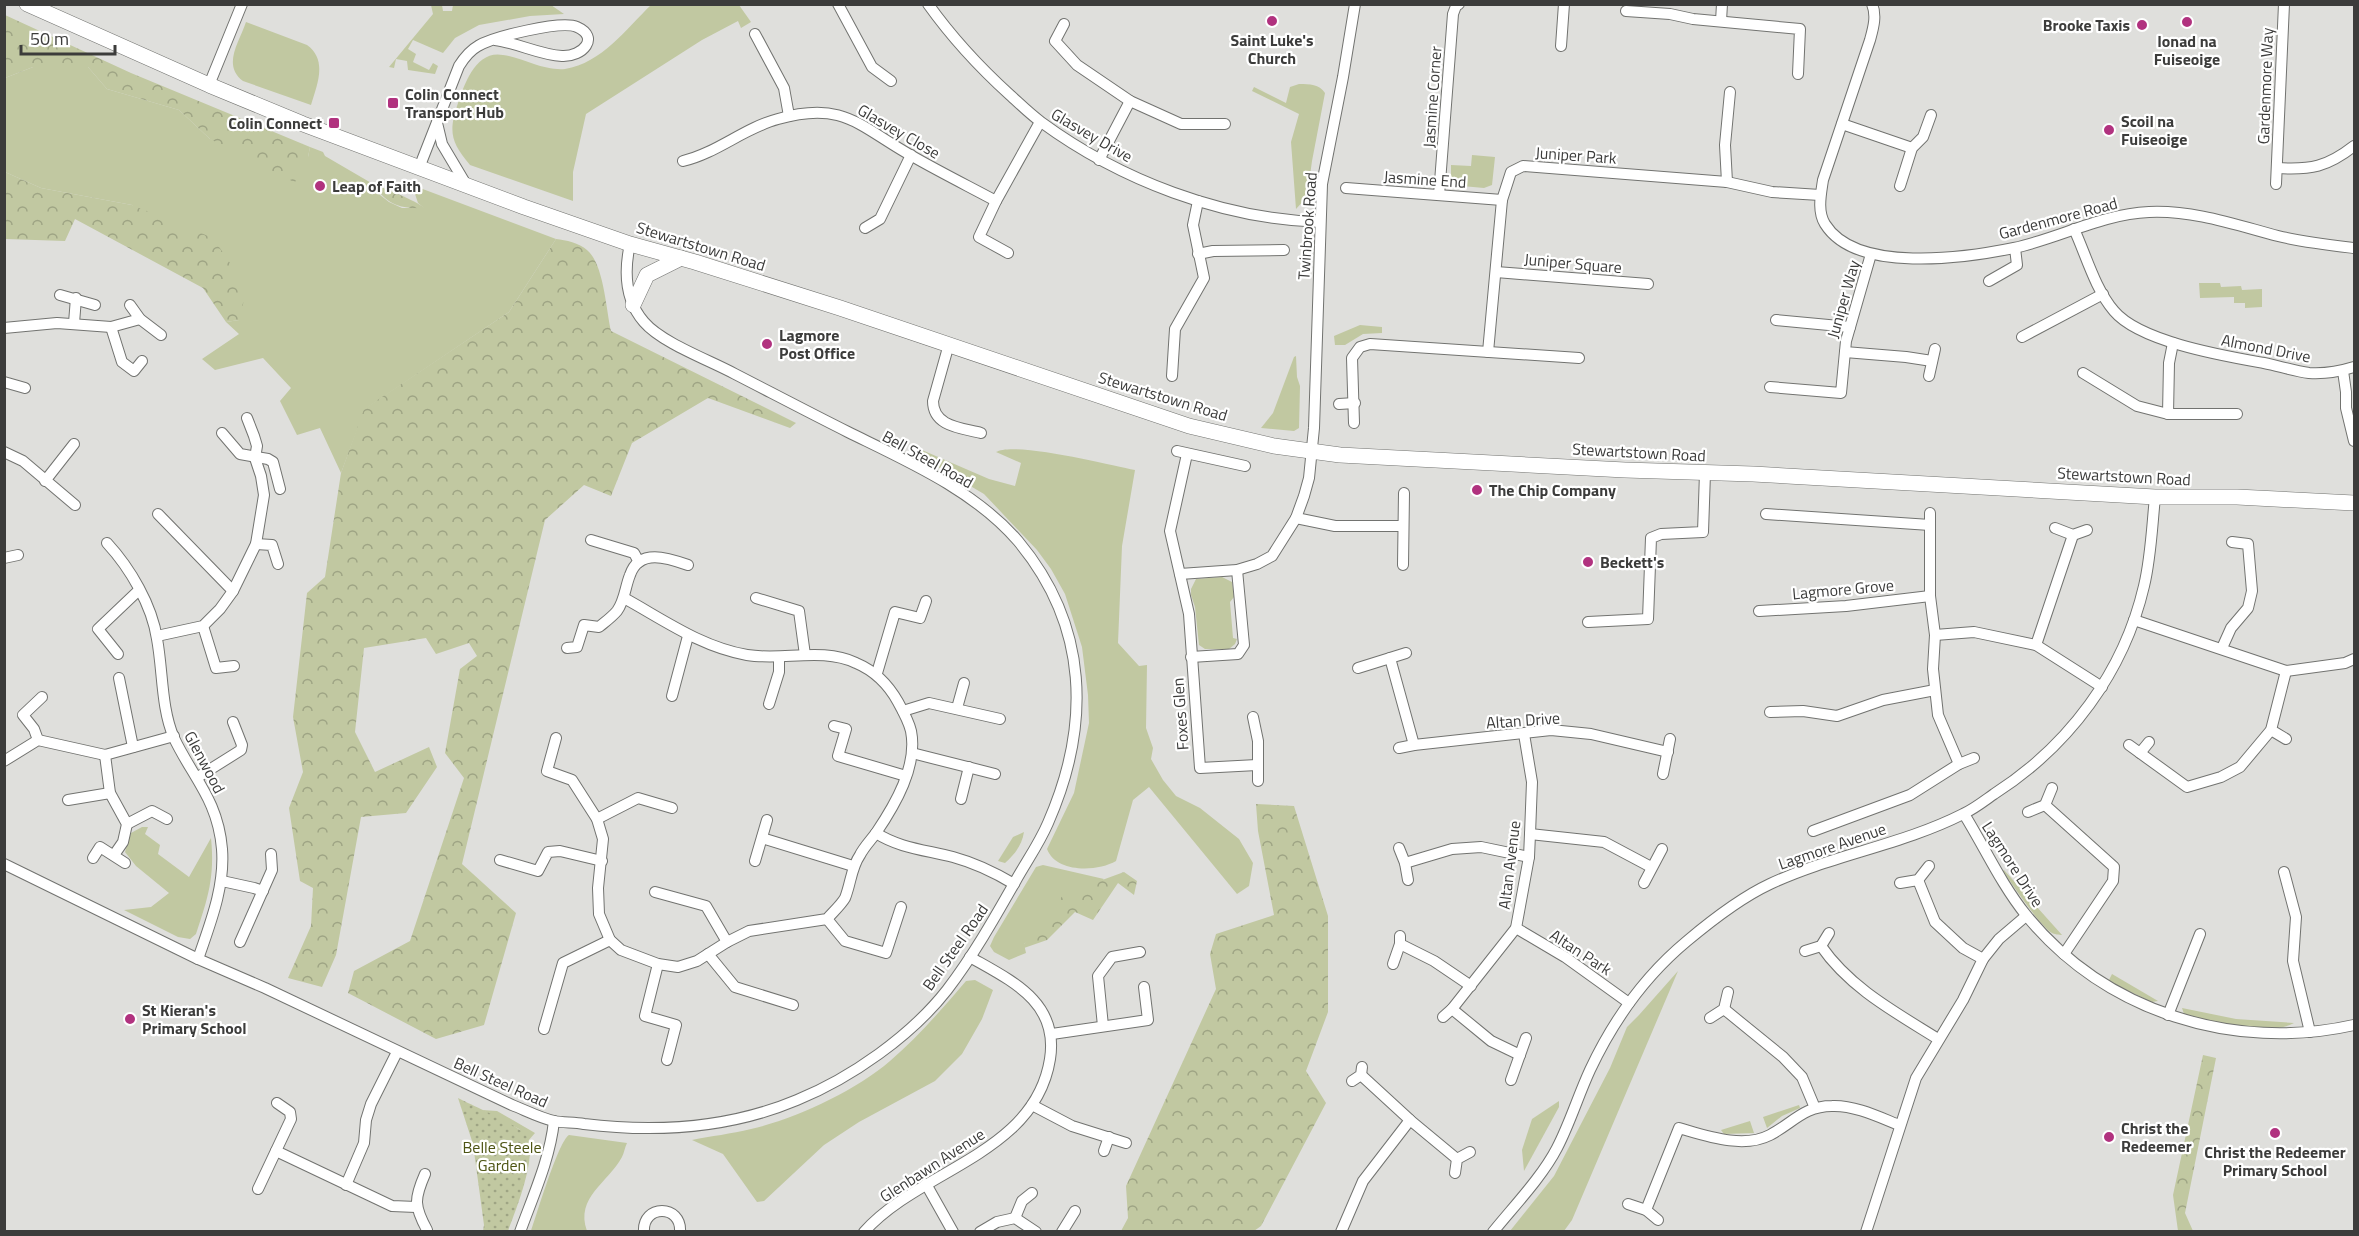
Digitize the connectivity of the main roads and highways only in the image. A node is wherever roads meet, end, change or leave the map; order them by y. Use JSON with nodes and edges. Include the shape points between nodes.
{"nodes":[{"id":1,"x":27,"y":4,"type":"edge"},
{"id":2,"x":681,"y":258,"type":"junction"},
{"id":3,"x":633,"y":305,"type":"road end"},
{"id":4,"x":2355,"y":503,"type":"edge"}],
"edges":[{"from":1,"to":2,"type":"main road","name":"Stewartstown Road","via":[[209,85],[419,168],[630,244]]},
{"from":2,"to":3,"type":"main road","via":[[646,275]]},
{"from":2,"to":4,"type":"main road","name":"Stewartstown Road","via":[[1189,426],[1274,446],[1340,455],[2155,497]]}]}
